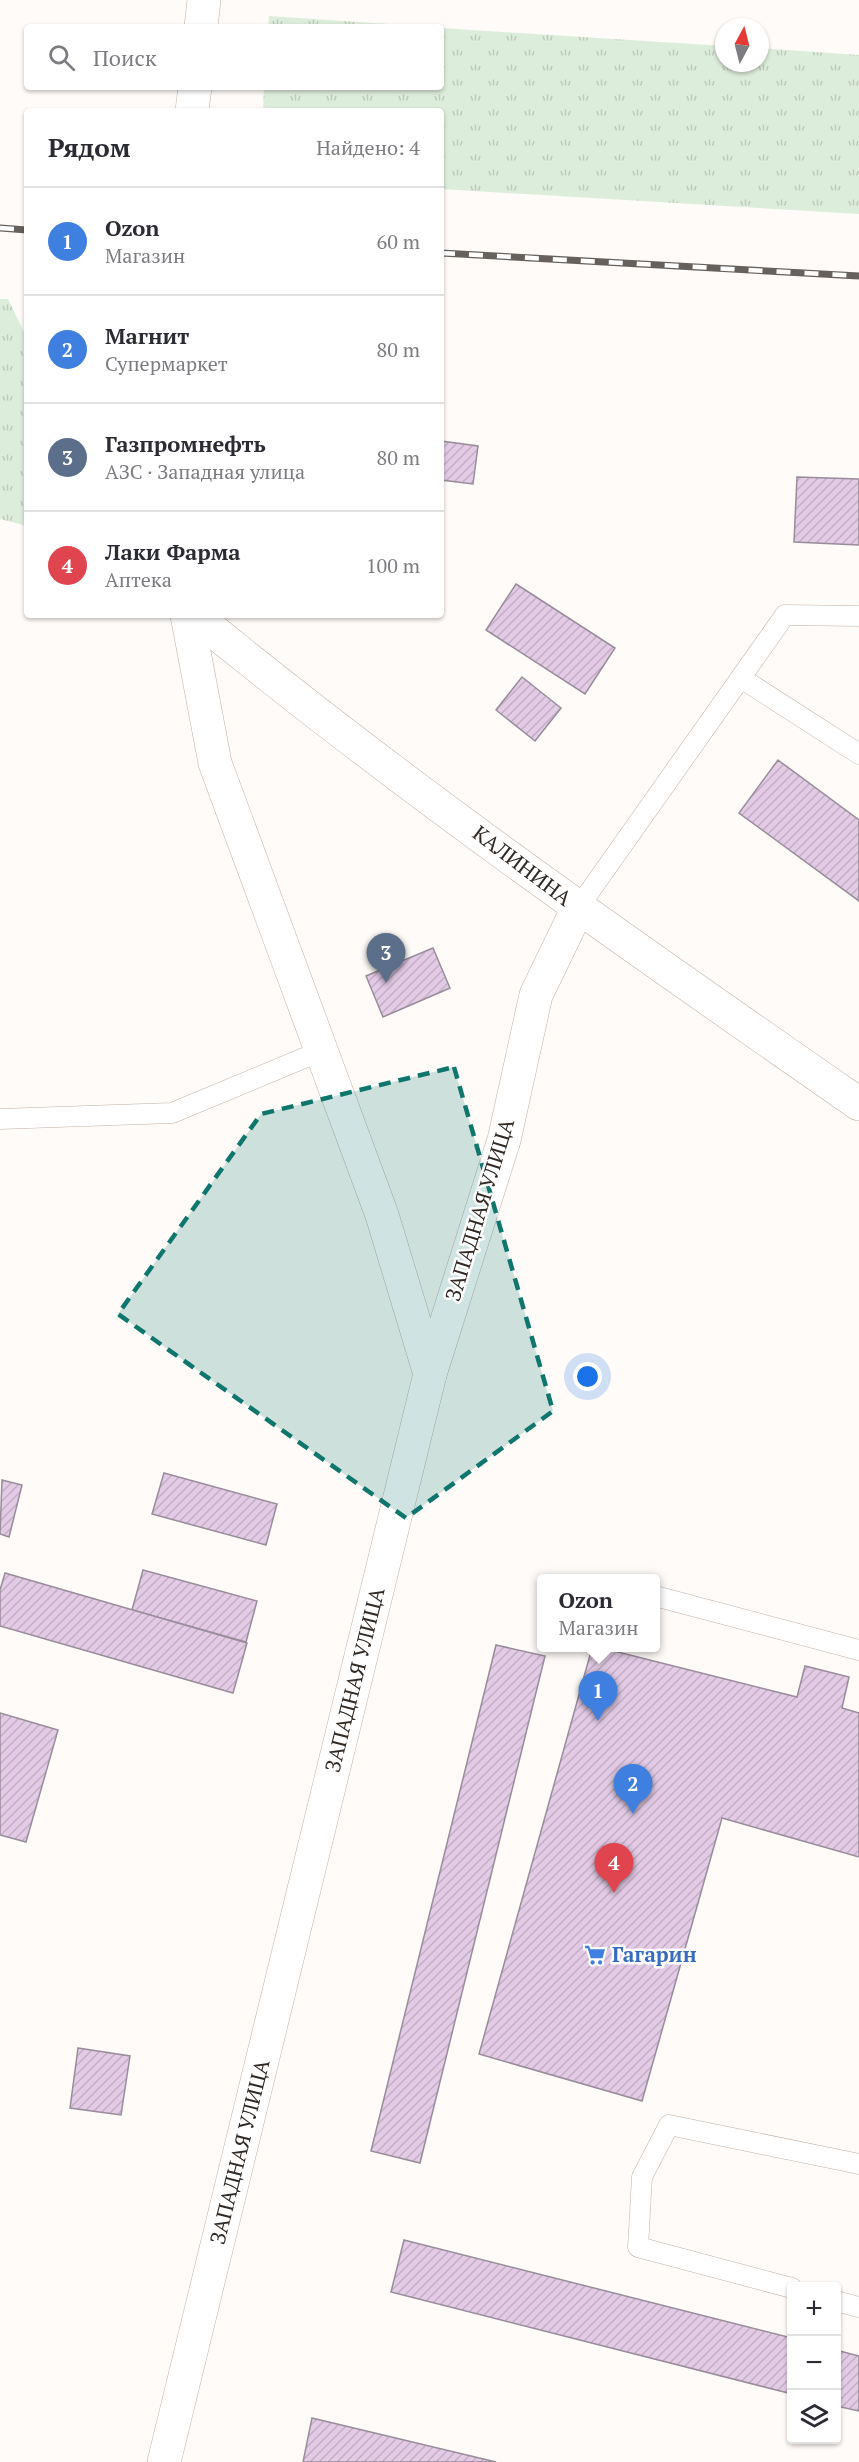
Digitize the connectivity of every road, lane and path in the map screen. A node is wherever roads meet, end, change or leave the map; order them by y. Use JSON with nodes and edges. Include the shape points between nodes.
{"nodes":[{"id":1,"x":204,"y":0,"type":"edge"},
{"id":2,"x":201,"y":24,"type":"edge"},
{"id":3,"x":195,"y":90,"type":"edge"},
{"id":4,"x":192,"y":108,"type":"edge"},
{"id":5,"x":859,"y":616,"type":"edge"},
{"id":6,"x":188,"y":618,"type":"edge"},
{"id":7,"x":198,"y":618,"type":"edge"},
{"id":8,"x":741,"y":678,"type":"junction"},
{"id":9,"x":859,"y":754,"type":"edge"},
{"id":10,"x":579,"y":908,"type":"junction"},
{"id":11,"x":321,"y":1051,"type":"junction"},
{"id":12,"x":859,"y":1104,"type":"edge"},
{"id":13,"x":0,"y":1119,"type":"edge"},
{"id":14,"x":430,"y":1374,"type":"junction"},
{"id":15,"x":660,"y":1597,"type":"edge"},
{"id":16,"x":859,"y":1650,"type":"edge"},
{"id":17,"x":859,"y":2164,"type":"edge"},
{"id":18,"x":787,"y":2287,"type":"edge"},
{"id":19,"x":841,"y":2302,"type":"edge"},
{"id":20,"x":859,"y":2307,"type":"edge"},
{"id":21,"x":164,"y":2462,"type":"edge"}],
"edges":[{"from":1,"to":2,"type":"main road"},
{"from":3,"to":4,"type":"main road"},
{"from":5,"to":8,"type":"lane","via":[[785,615]]},
{"from":6,"to":11,"type":"main road","via":[[214,763]]},
{"from":7,"to":10,"type":"main road","name":"КАЛИНИНА","via":[[280,686]]},
{"from":8,"to":9,"type":"lane"},
{"from":8,"to":10,"type":"lane"},
{"from":10,"to":12,"type":"main road","name":"КАЛИНИНА"},
{"from":10,"to":14,"type":"main road","name":"ЗАПАДНАЯ УЛИЦА","via":[[536,995],[504,1140]]},
{"from":11,"to":13,"type":"lane","via":[[172,1113]]},
{"from":11,"to":14,"type":"main road","via":[[382,1215]]},
{"from":14,"to":21,"type":"main road","name":"ЗАПАДНАЯ УЛИЦА"},
{"from":15,"to":16,"type":"lane"},
{"from":17,"to":18,"type":"lane","via":[[669,2125],[642,2177],[638,2247]]},
{"from":19,"to":20,"type":"lane"}]}
